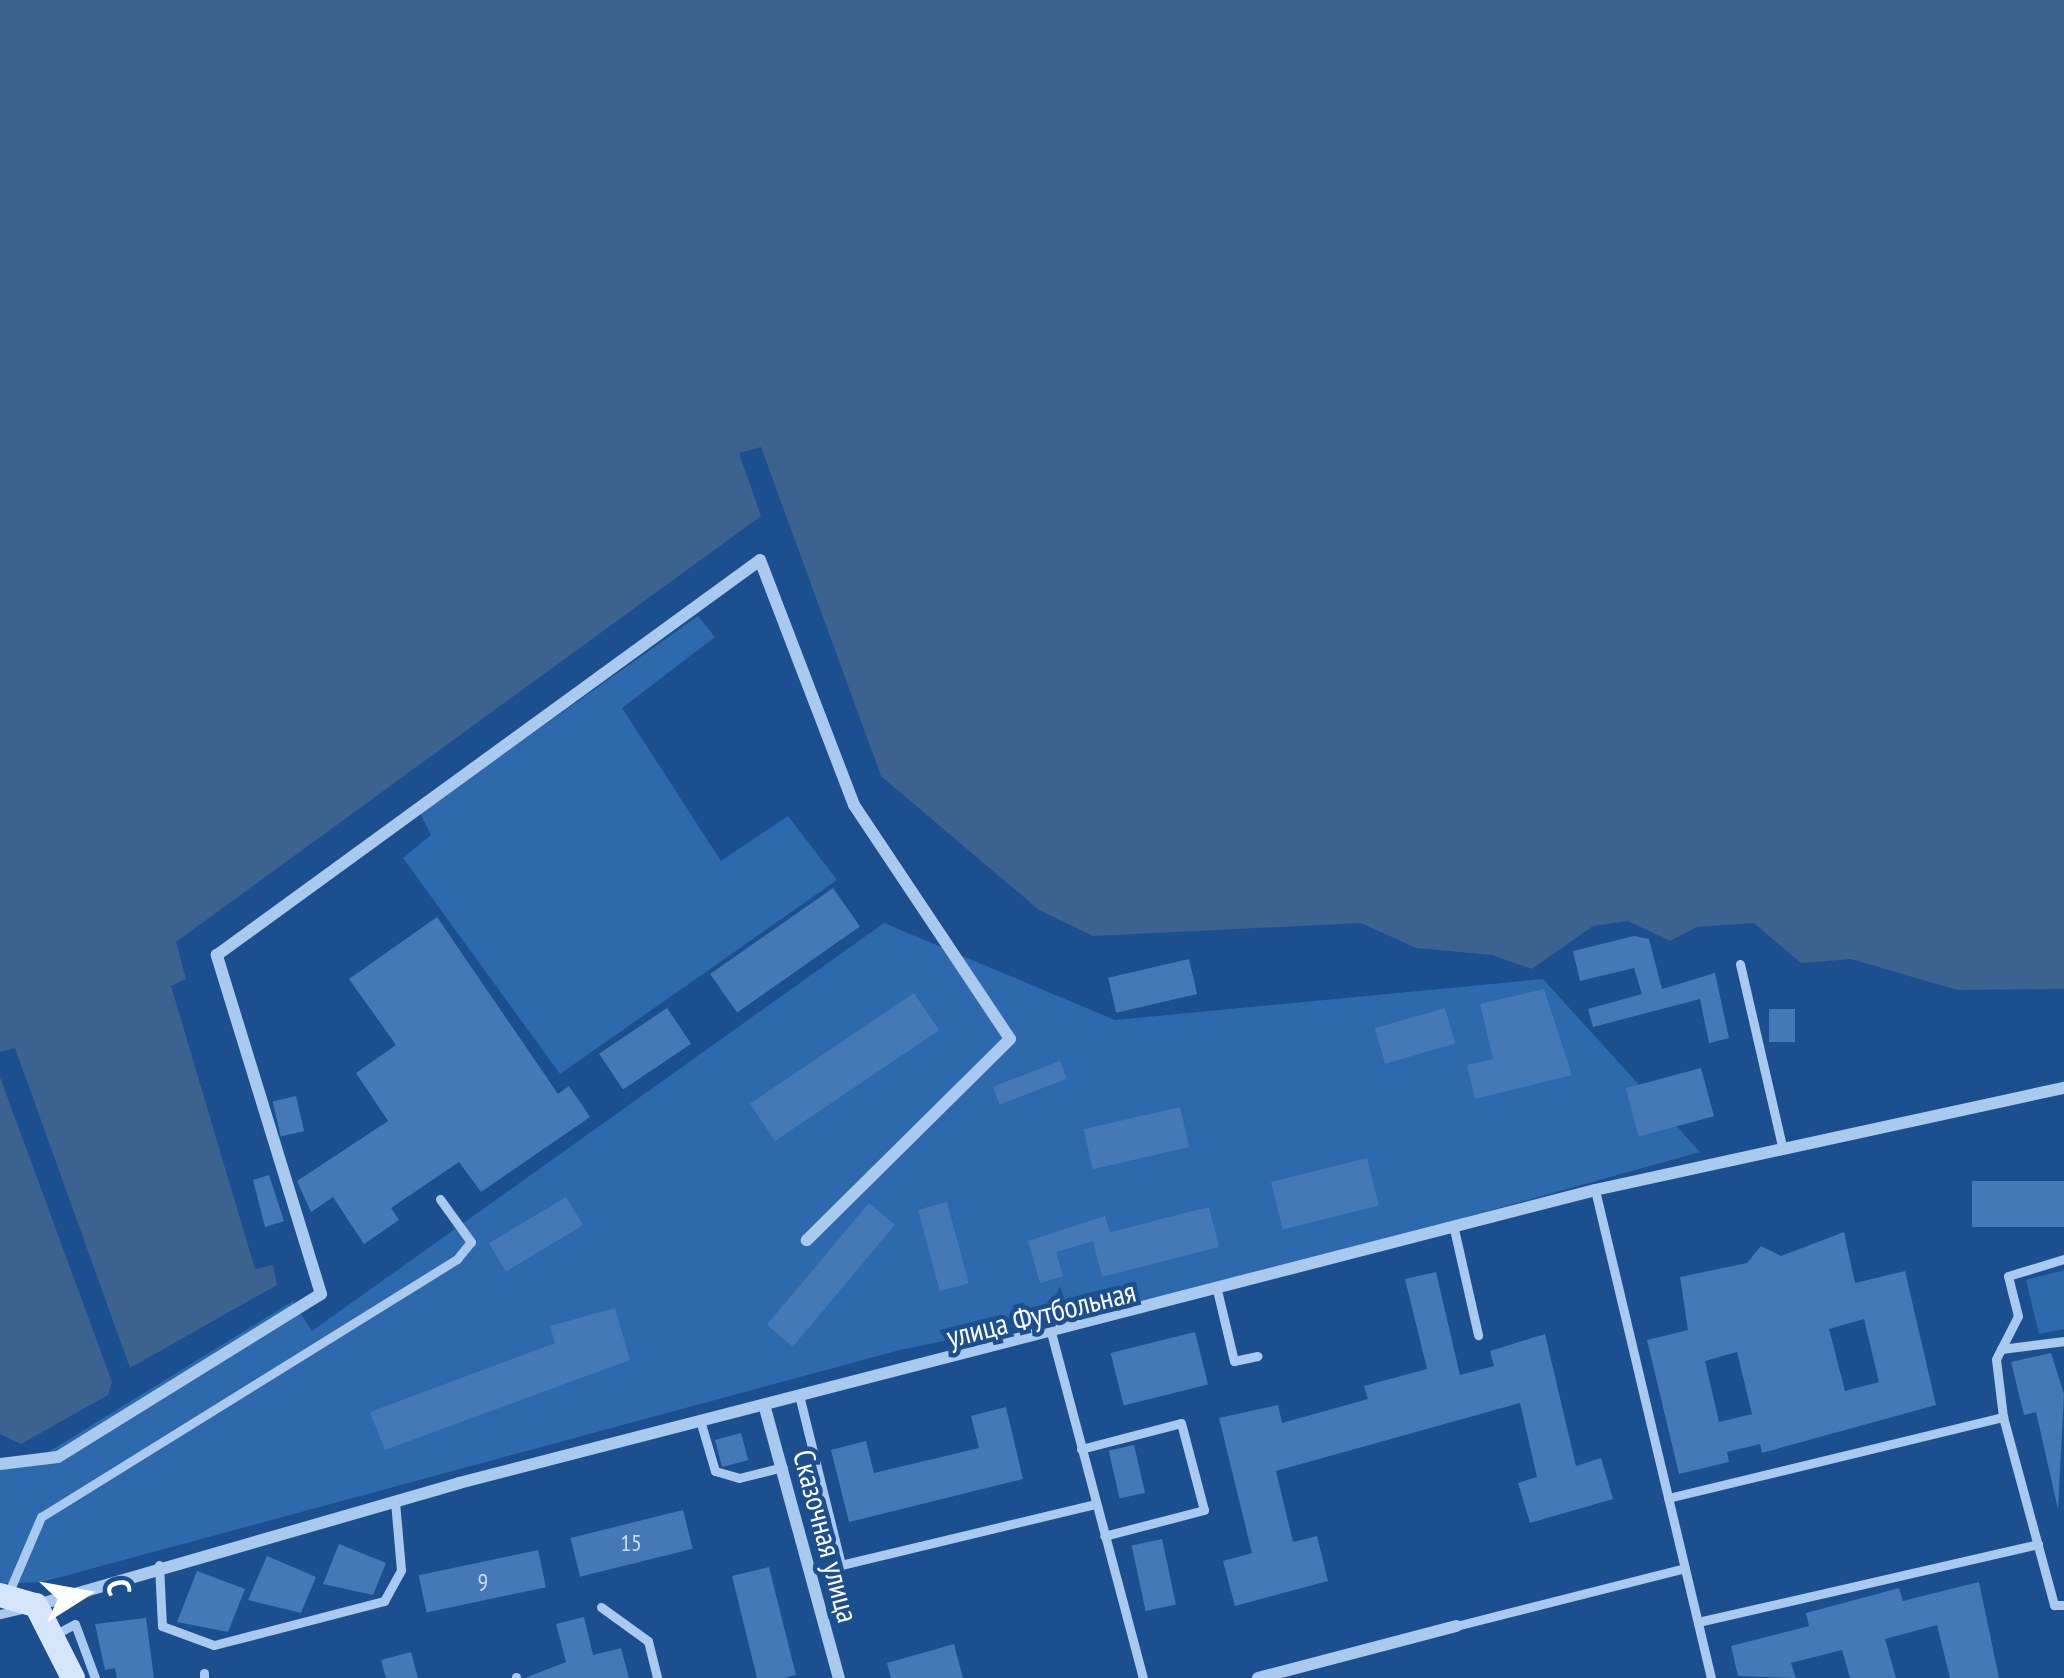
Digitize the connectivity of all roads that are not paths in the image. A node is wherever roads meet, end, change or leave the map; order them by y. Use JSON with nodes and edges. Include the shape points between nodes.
{"nodes":[{"id":1,"x":1740,"y":964,"type":"dead end"},
{"id":2,"x":2064,"y":1088,"type":"edge"},
{"id":3,"x":1781,"y":1142,"type":"junction"},
{"id":4,"x":1595,"y":1190,"type":"junction"},
{"id":5,"x":440,"y":1199,"type":"dead end"},
{"id":6,"x":1454,"y":1229,"type":"junction"},
{"id":7,"x":808,"y":1240,"type":"dead end"},
{"id":8,"x":2064,"y":1259,"type":"edge"},
{"id":9,"x":1218,"y":1294,"type":"junction"},
{"id":10,"x":1478,"y":1335,"type":"dead end"},
{"id":11,"x":1052,"y":1336,"type":"junction"},
{"id":12,"x":2064,"y":1341,"type":"edge"},
{"id":13,"x":2001,"y":1349,"type":"junction"},
{"id":14,"x":1257,"y":1356,"type":"dead end"},
{"id":15,"x":800,"y":1399,"type":"junction"},
{"id":16,"x":765,"y":1408,"type":"junction"},
{"id":17,"x":2003,"y":1418,"type":"junction"},
{"id":18,"x":702,"y":1427,"type":"junction"},
{"id":19,"x":1082,"y":1449,"type":"junction"},
{"id":20,"x":0,"y":1464,"type":"edge"},
{"id":21,"x":783,"y":1467,"type":"junction"},
{"id":22,"x":1669,"y":1498,"type":"junction"},
{"id":23,"x":395,"y":1501,"type":"junction"},
{"id":24,"x":1096,"y":1504,"type":"junction"},
{"id":25,"x":1104,"y":1536,"type":"junction"},
{"id":26,"x":2038,"y":1544,"type":"junction"},
{"id":27,"x":159,"y":1565,"type":"junction"},
{"id":28,"x":1685,"y":1568,"type":"junction"},
{"id":29,"x":2,"y":1602,"type":"edge"},
{"id":30,"x":36,"y":1605,"type":"junction"},
{"id":31,"x":2064,"y":1605,"type":"edge"},
{"id":32,"x":601,"y":1607,"type":"dead end"},
{"id":33,"x":1697,"y":1622,"type":"junction"},
{"id":34,"x":1456,"y":1627,"type":"joint"},
{"id":35,"x":54,"y":1635,"type":"junction"},
{"id":36,"x":74,"y":1678,"type":"edge"},
{"id":37,"x":95,"y":1678,"type":"edge"},
{"id":38,"x":657,"y":1678,"type":"edge"},
{"id":39,"x":838,"y":1678,"type":"edge"},
{"id":40,"x":1143,"y":1678,"type":"edge"},
{"id":41,"x":1258,"y":1678,"type":"edge"},
{"id":42,"x":1711,"y":1678,"type":"edge"}],
"edges":[{"from":1,"to":3,"type":"lane"},
{"from":2,"to":3,"type":"street","name":"улица Футбольная"},
{"from":3,"to":4,"type":"street","name":"улица Футбольная"},
{"from":4,"to":6,"type":"street","name":"улица Футбольная"},
{"from":4,"to":22,"type":"lane"},
{"from":5,"to":29,"type":"lane","via":[[471,1242],[457,1259],[41,1517]]},
{"from":6,"to":9,"type":"street","name":"улица Футбольная"},
{"from":6,"to":10,"type":"lane"},
{"from":7,"to":20,"type":"street","via":[[1010,1039],[854,805],[760,560],[218,955],[321,1294],[58,1457]]},
{"from":8,"to":13,"type":"lane","via":[[2008,1276],[2018,1316]]},
{"from":9,"to":11,"type":"street","name":"улица Футбольная"},
{"from":9,"to":14,"type":"lane","via":[[1234,1361]]},
{"from":11,"to":15,"type":"street","name":"улица Футбольная"},
{"from":11,"to":19,"type":"lane"},
{"from":12,"to":13,"type":"lane"},
{"from":13,"to":17,"type":"lane"},
{"from":15,"to":16,"type":"street","name":"улица Футбольная"},
{"from":15,"to":24,"type":"lane","via":[[842,1565]]},
{"from":16,"to":18,"type":"street","name":"улица Футбольная"},
{"from":16,"to":21,"type":"street","name":"Сказочная улица"},
{"from":17,"to":22,"type":"lane"},
{"from":17,"to":26,"type":"lane"},
{"from":18,"to":21,"type":"lane","via":[[715,1471],[740,1478]]},
{"from":18,"to":23,"type":"street","name":"улица Футбольная"},
{"from":19,"to":24,"type":"lane"},
{"from":19,"to":25,"type":"lane","via":[[1181,1423],[1204,1510]]},
{"from":21,"to":39,"type":"street","name":"Сказочная улица"},
{"from":22,"to":28,"type":"lane"},
{"from":23,"to":27,"type":"street","name":"улица Футбольная"},
{"from":23,"to":27,"type":"lane","via":[[401,1570],[384,1601],[214,1645],[162,1626]]},
{"from":24,"to":25,"type":"lane"},
{"from":25,"to":40,"type":"lane"},
{"from":26,"to":31,"type":"lane","via":[[2054,1605]]},
{"from":26,"to":33,"type":"lane"},
{"from":27,"to":30,"type":"street","name":"улица Футбольная"},
{"from":28,"to":33,"type":"lane"},
{"from":28,"to":34,"type":"lane"},
{"from":29,"to":30,"type":"main road"},
{"from":30,"to":35,"type":"main road"},
{"from":32,"to":38,"type":"lane","via":[[648,1640]]},
{"from":33,"to":42,"type":"lane"},
{"from":34,"to":41,"type":"street"},
{"from":35,"to":36,"type":"main road"},
{"from":35,"to":37,"type":"lane","via":[[75,1624]]}]}
